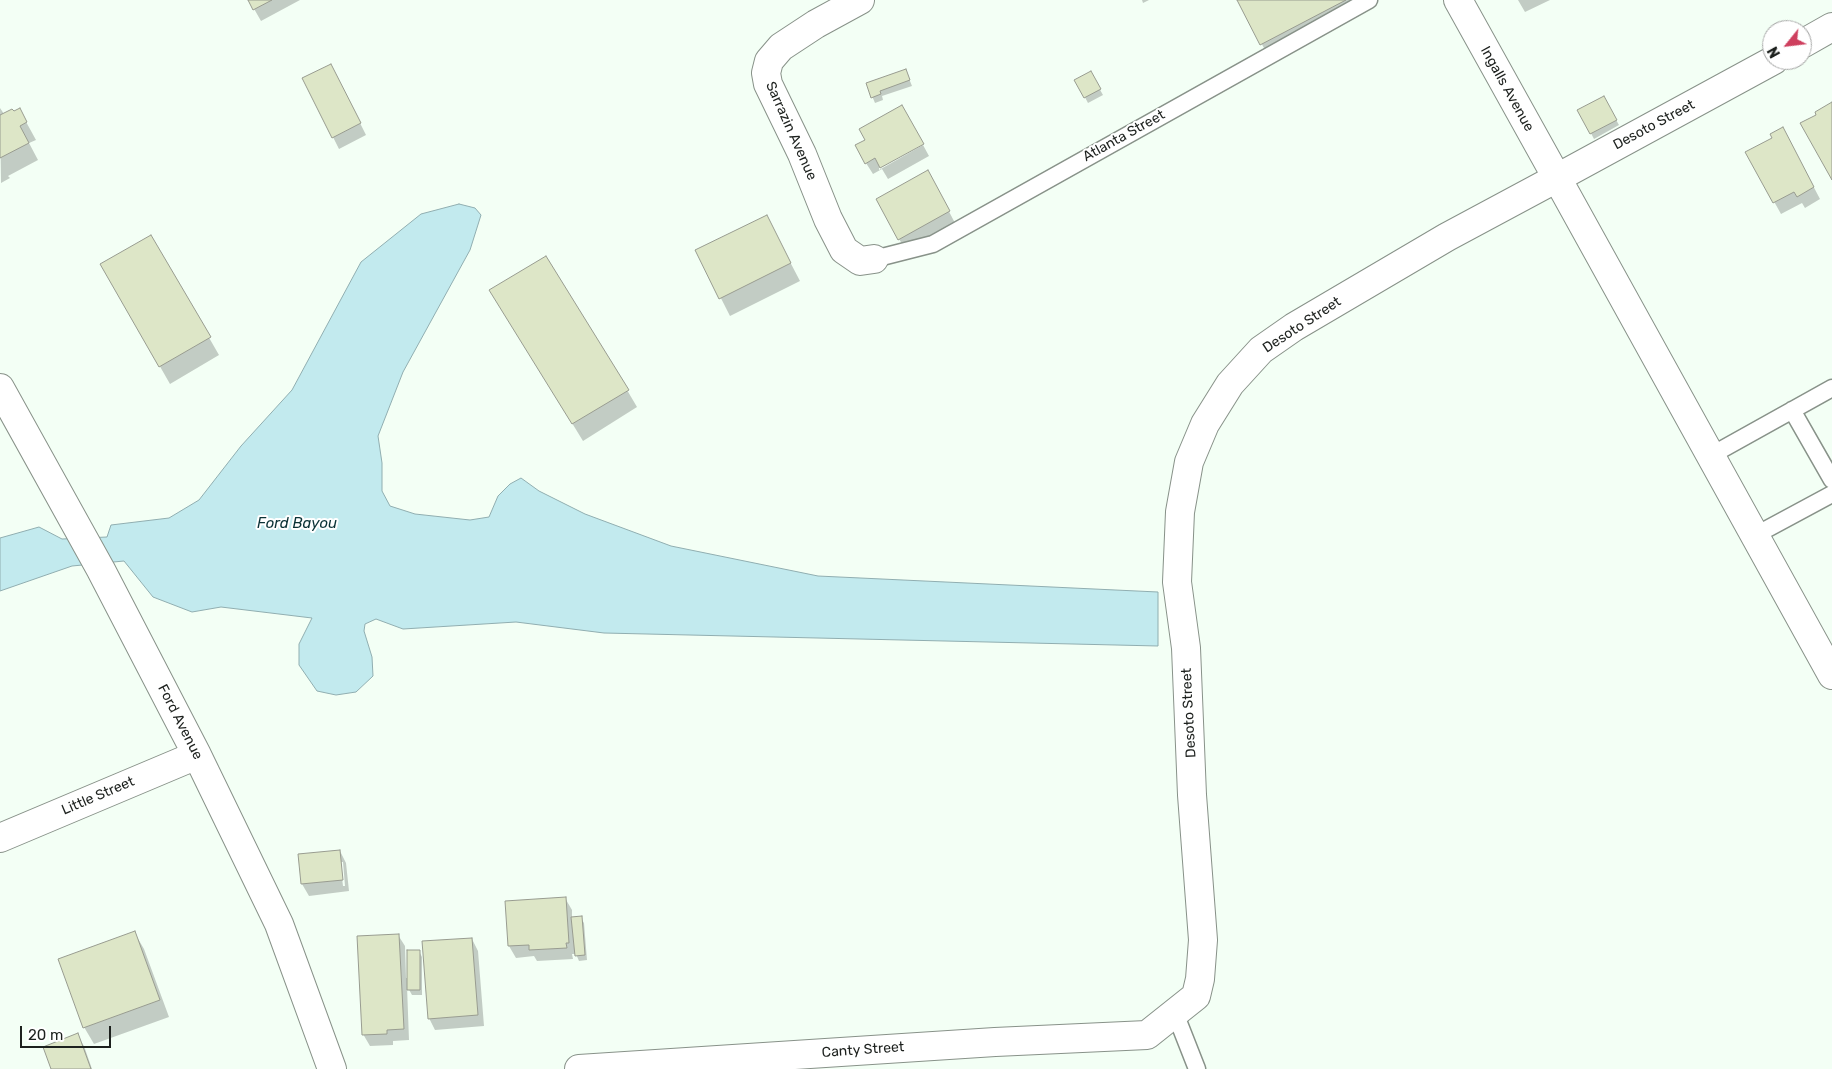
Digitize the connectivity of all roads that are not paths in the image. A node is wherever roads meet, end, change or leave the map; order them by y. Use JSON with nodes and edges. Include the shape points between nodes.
{"nodes":[{"id":1,"x":1369,"y":0,"type":"edge"},
{"id":2,"x":1458,"y":0,"type":"edge"},
{"id":3,"x":851,"y":5,"type":"edge"},
{"id":4,"x":1832,"y":26,"type":"edge"},
{"id":5,"x":1812,"y":38,"type":"edge"},
{"id":6,"x":1762,"y":67,"type":"edge"},
{"id":7,"x":1557,"y":178,"type":"junction"},
{"id":8,"x":874,"y":259,"type":"joint"},
{"id":9,"x":0,"y":388,"type":"edge"},
{"id":10,"x":1832,"y":388,"type":"edge"},
{"id":11,"x":1792,"y":410,"type":"junction"},
{"id":12,"x":1710,"y":456,"type":"junction"},
{"id":13,"x":1832,"y":480,"type":"edge"},
{"id":14,"x":1832,"y":494,"type":"edge"},
{"id":15,"x":1754,"y":536,"type":"junction"},
{"id":16,"x":1832,"y":675,"type":"edge"},
{"id":17,"x":197,"y":755,"type":"junction"},
{"id":18,"x":0,"y":838,"type":"edge"},
{"id":19,"x":1175,"y":1013,"type":"junction"},
{"id":20,"x":1147,"y":1035,"type":"joint"},
{"id":21,"x":332,"y":1069,"type":"edge"},
{"id":22,"x":578,"y":1069,"type":"edge"},
{"id":23,"x":1197,"y":1069,"type":"edge"}],
"edges":[{"from":1,"to":8,"type":"lane","name":"Atlanta Street","via":[[933,244]]},
{"from":2,"to":7,"type":"street","name":"Ingalls Avenue"},
{"from":3,"to":8,"type":"street","name":"Sarrazin Avenue","via":[[781,47],[769,61],[766,72],[768,84],[844,250],[860,261]]},
{"from":4,"to":5,"type":"street"},
{"from":6,"to":7,"type":"street","name":"Desoto Street"},
{"from":7,"to":12,"type":"street","name":"Ingalls Avenue"},
{"from":7,"to":19,"type":"street","name":"Desoto Street","via":[[1430,247],[1294,327],[1262,350],[1230,384],[1205,424],[1189,462],[1180,512],[1177,582],[1186,648],[1192,795],[1203,940],[1196,996]]},
{"from":9,"to":17,"type":"street","name":"Ford Avenue","via":[[101,570]]},
{"from":10,"to":11,"type":"lane"},
{"from":11,"to":12,"type":"lane"},
{"from":11,"to":13,"type":"lane"},
{"from":12,"to":15,"type":"street","name":"Ingalls Avenue"},
{"from":14,"to":15,"type":"lane"},
{"from":15,"to":16,"type":"street","name":"Ingalls Avenue"},
{"from":17,"to":18,"type":"street","name":"Little Street"},
{"from":17,"to":21,"type":"street","name":"Ford Avenue","via":[[279,924]]},
{"from":19,"to":20,"type":"street","name":"Desoto Street"},
{"from":19,"to":23,"type":"lane"},
{"from":20,"to":22,"type":"street","name":"Canty Street"}]}
